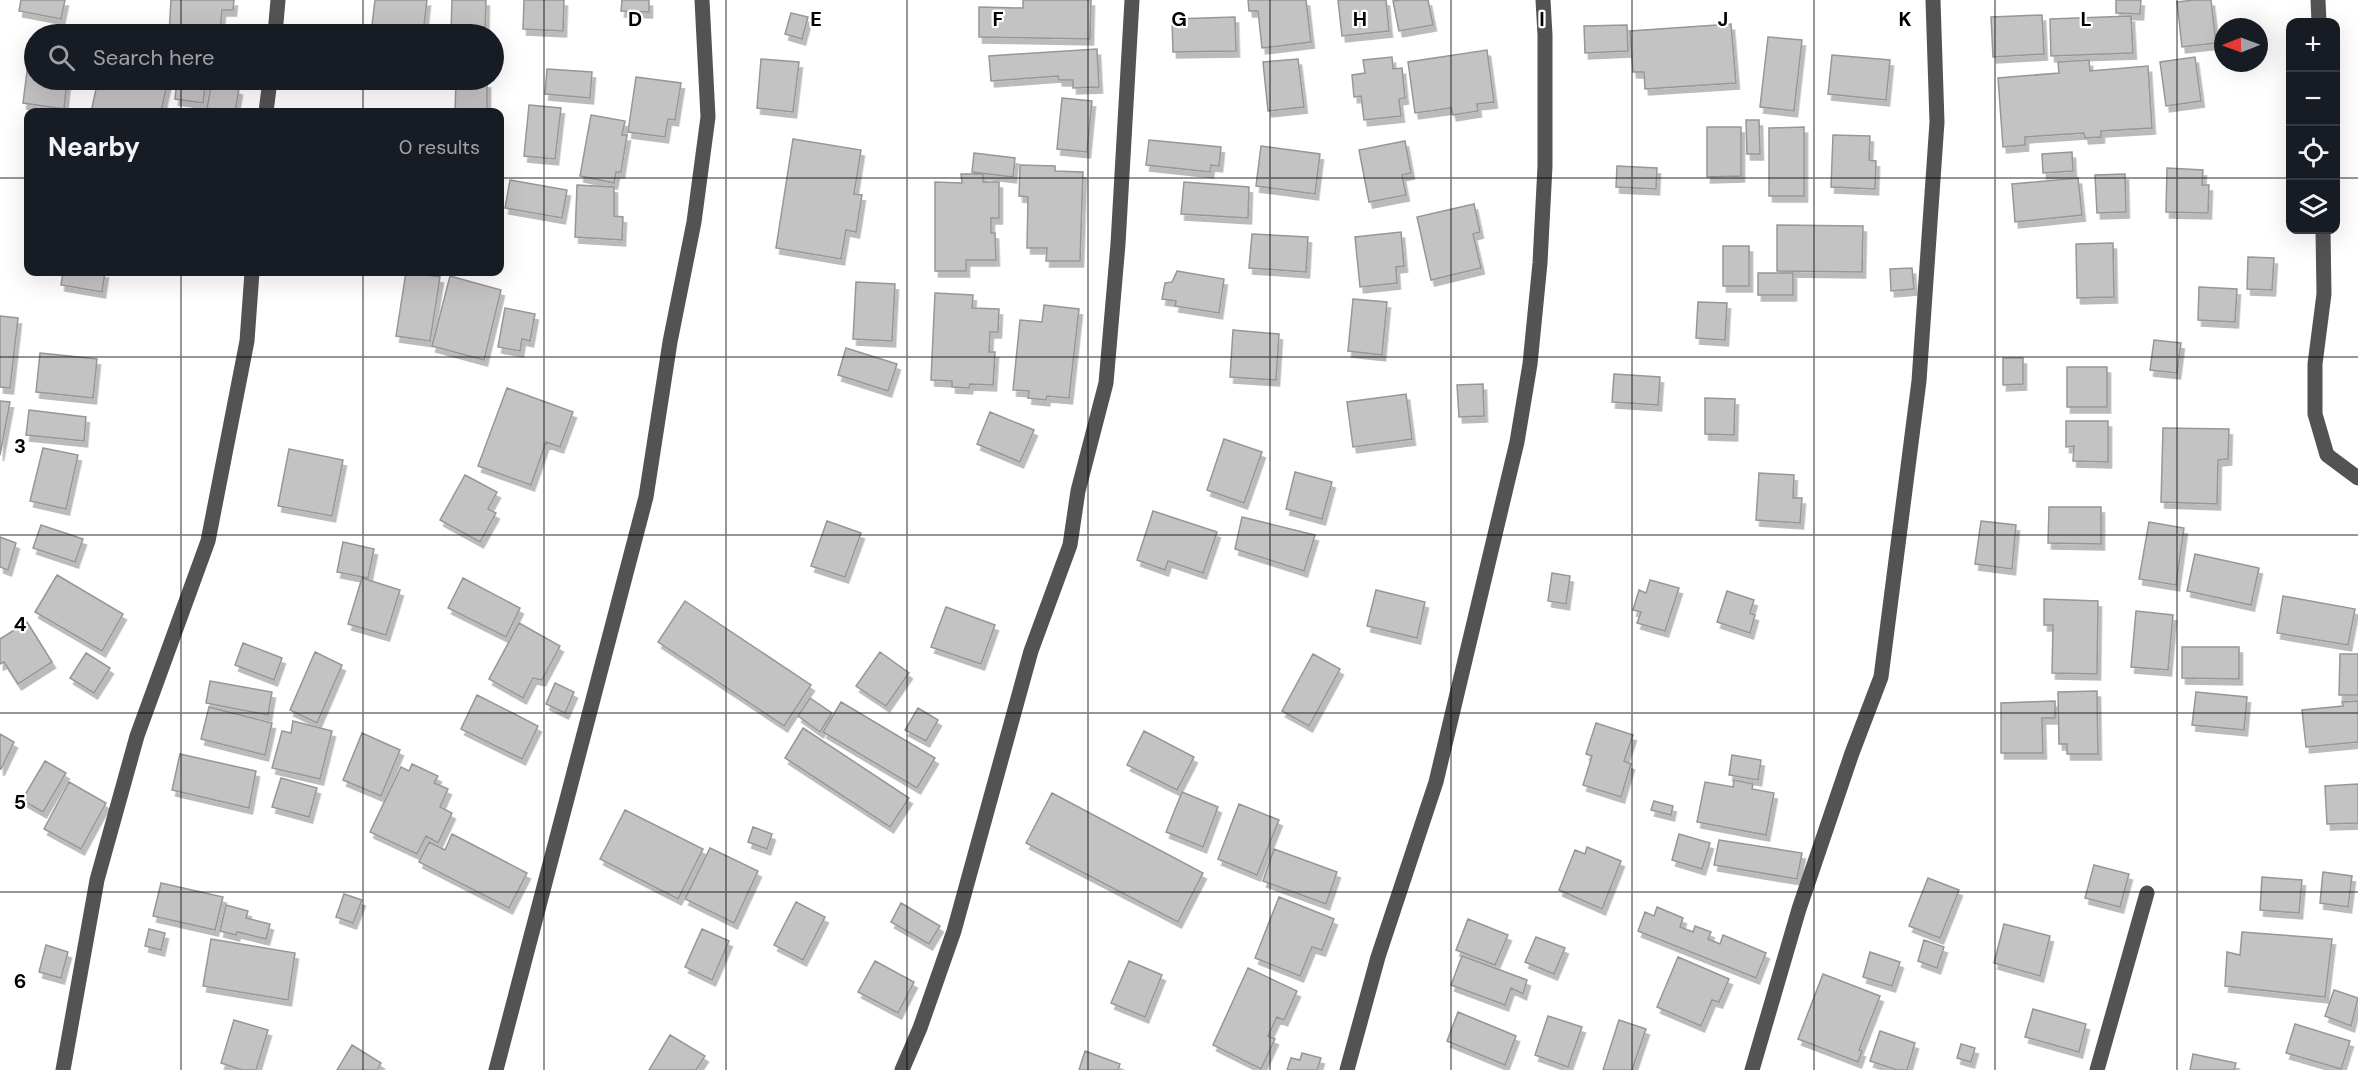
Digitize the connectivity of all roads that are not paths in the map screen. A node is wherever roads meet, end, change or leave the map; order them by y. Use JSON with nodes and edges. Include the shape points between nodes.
{"nodes":[{"id":1,"x":278,"y":0,"type":"edge"},
{"id":2,"x":702,"y":0,"type":"edge"},
{"id":3,"x":1132,"y":0,"type":"edge"},
{"id":4,"x":1543,"y":0,"type":"edge"},
{"id":5,"x":1933,"y":0,"type":"edge"},
{"id":6,"x":2318,"y":0,"type":"edge"},
{"id":7,"x":2319,"y":18,"type":"edge"},
{"id":8,"x":276,"y":24,"type":"edge"},
{"id":9,"x":269,"y":90,"type":"edge"},
{"id":10,"x":266,"y":108,"type":"edge"},
{"id":11,"x":2323,"y":234,"type":"edge"},
{"id":12,"x":252,"y":276,"type":"edge"},
{"id":13,"x":2358,"y":478,"type":"edge"},
{"id":14,"x":2147,"y":893,"type":"dead end"},
{"id":15,"x":63,"y":1070,"type":"edge"},
{"id":16,"x":496,"y":1070,"type":"edge"},
{"id":17,"x":902,"y":1070,"type":"edge"},
{"id":18,"x":1347,"y":1070,"type":"edge"},
{"id":19,"x":1752,"y":1070,"type":"edge"},
{"id":20,"x":2097,"y":1070,"type":"edge"}],
"edges":[{"from":1,"to":8,"type":"street"},
{"from":2,"to":16,"type":"street","via":[[708,117],[694,222],[670,342],[646,497]]},
{"from":3,"to":17,"type":"street","via":[[1106,383],[1078,491],[1070,545],[1031,651],[954,931]]},
{"from":4,"to":18,"type":"street","via":[[1545,166],[1540,263],[1517,442],[1436,782],[1378,957]]},
{"from":5,"to":19,"type":"street","via":[[1937,122],[1919,381],[1881,677],[1799,909]]},
{"from":6,"to":7,"type":"street"},
{"from":9,"to":10,"type":"street"},
{"from":11,"to":13,"type":"street","via":[[2324,294],[2315,364],[2315,414],[2327,455]]},
{"from":12,"to":15,"type":"street","via":[[247,341],[208,541],[137,736],[100,869]]},
{"from":14,"to":20,"type":"street"}]}
